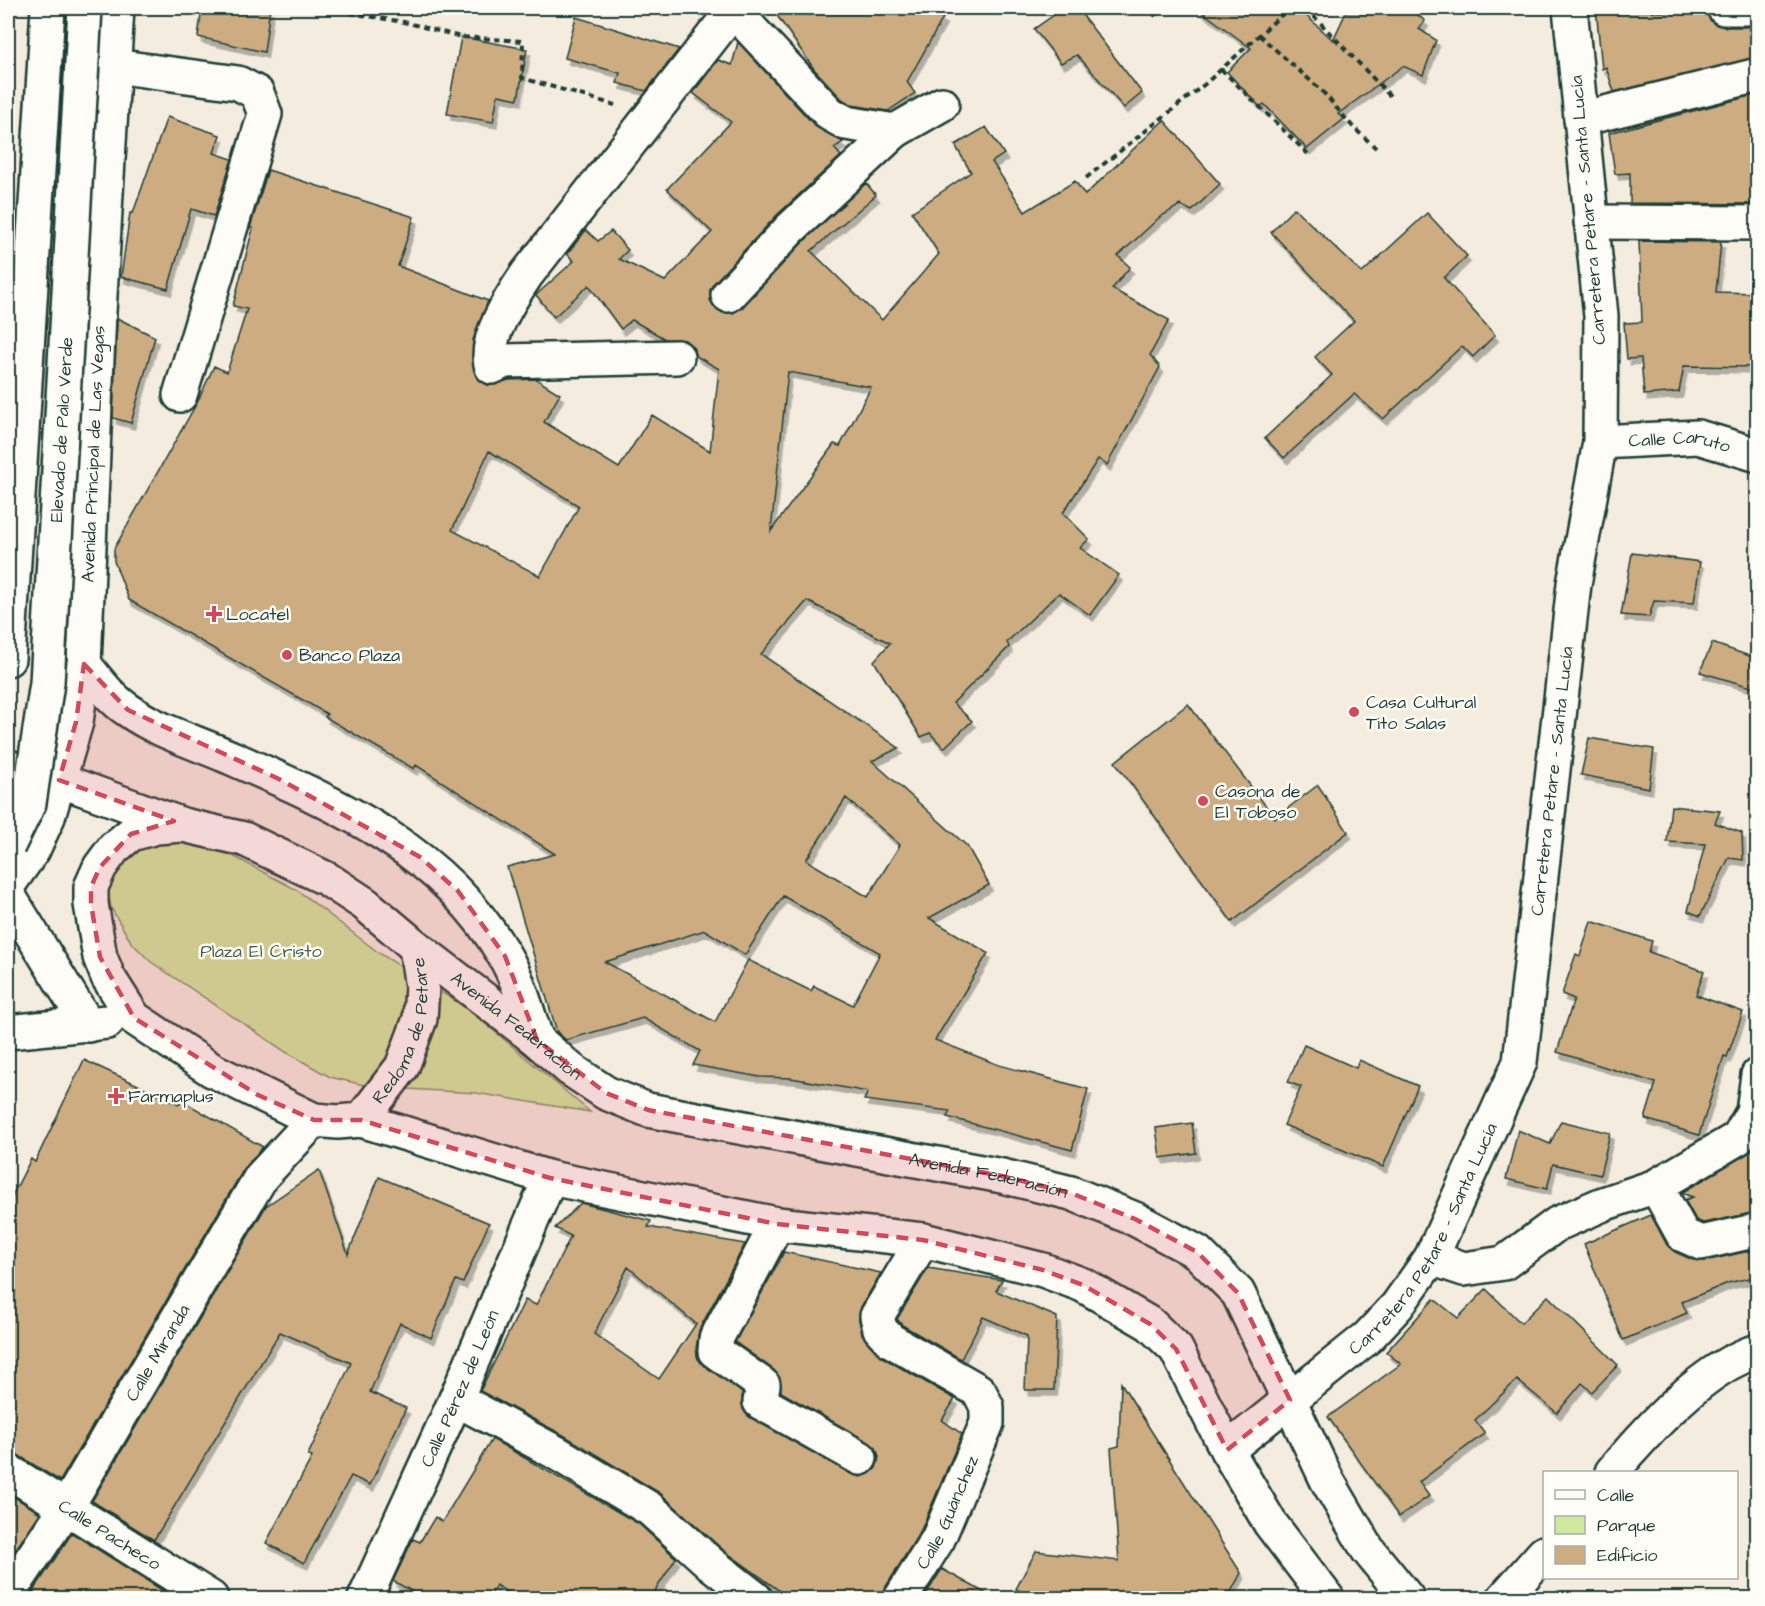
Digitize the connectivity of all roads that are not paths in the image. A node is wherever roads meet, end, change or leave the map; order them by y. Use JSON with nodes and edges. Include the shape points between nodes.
{"nodes":[{"id":1,"x":48,"y":8,"type":"edge"},
{"id":2,"x":85,"y":8,"type":"edge"},
{"id":3,"x":117,"y":8,"type":"edge"},
{"id":4,"x":1570,"y":8,"type":"edge"},
{"id":5,"x":1724,"y":8,"type":"edge"},
{"id":6,"x":1746,"y":8,"type":"edge"},
{"id":7,"x":734,"y":9,"type":"edge"},
{"id":8,"x":114,"y":66,"type":"junction"},
{"id":9,"x":1758,"y":75,"type":"edge"},
{"id":10,"x":942,"y":104,"type":"dead end"},
{"id":11,"x":1581,"y":119,"type":"junction"},
{"id":12,"x":895,"y":130,"type":"junction"},
{"id":13,"x":1592,"y":222,"type":"junction"},
{"id":14,"x":1758,"y":223,"type":"edge"},
{"id":15,"x":728,"y":295,"type":"dead end"},
{"id":16,"x":677,"y":357,"type":"dead end"},
{"id":17,"x":180,"y":395,"type":"dead end"},
{"id":18,"x":1600,"y":442,"type":"junction"},
{"id":19,"x":1758,"y":455,"type":"edge"},
{"id":20,"x":8,"y":659,"type":"edge"},
{"id":21,"x":84,"y":664,"type":"junction"},
{"id":22,"x":8,"y":767,"type":"edge"},
{"id":23,"x":59,"y":780,"type":"junction"},
{"id":24,"x":183,"y":825,"type":"junction"},
{"id":25,"x":8,"y":846,"type":"edge"},
{"id":26,"x":8,"y":885,"type":"edge"},
{"id":27,"x":8,"y":895,"type":"edge"},
{"id":28,"x":416,"y":947,"type":"junction"},
{"id":29,"x":134,"y":1018,"type":"junction"},
{"id":30,"x":88,"y":1025,"type":"junction"},
{"id":31,"x":8,"y":1032,"type":"edge"},
{"id":32,"x":537,"y":1040,"type":"junction"},
{"id":33,"x":1758,"y":1075,"type":"edge"},
{"id":34,"x":361,"y":1119,"type":"junction"},
{"id":35,"x":314,"y":1120,"type":"junction"},
{"id":36,"x":550,"y":1178,"type":"junction"},
{"id":37,"x":1656,"y":1186,"type":"junction"},
{"id":38,"x":777,"y":1224,"type":"junction"},
{"id":39,"x":1758,"y":1230,"type":"edge"},
{"id":40,"x":923,"y":1240,"type":"junction"},
{"id":41,"x":1431,"y":1258,"type":"junction"},
{"id":42,"x":1758,"y":1351,"type":"edge"},
{"id":43,"x":456,"y":1399,"type":"junction"},
{"id":44,"x":1290,"y":1400,"type":"junction"},
{"id":45,"x":1227,"y":1450,"type":"junction"},
{"id":46,"x":860,"y":1458,"type":"dead end"},
{"id":47,"x":8,"y":1471,"type":"edge"},
{"id":48,"x":1614,"y":1471,"type":"edge"},
{"id":49,"x":66,"y":1508,"type":"junction"},
{"id":50,"x":1543,"y":1555,"type":"edge"},
{"id":51,"x":8,"y":1594,"type":"edge"},
{"id":52,"x":211,"y":1599,"type":"edge"},
{"id":53,"x":365,"y":1599,"type":"edge"},
{"id":54,"x":755,"y":1599,"type":"edge"},
{"id":55,"x":901,"y":1599,"type":"edge"},
{"id":56,"x":1327,"y":1599,"type":"edge"},
{"id":57,"x":1407,"y":1599,"type":"edge"},
{"id":58,"x":1504,"y":1599,"type":"edge"}],
"edges":[{"from":1,"to":20,"type":"street"},
{"from":2,"to":25,"type":"street","name":"Elevado de Palo Verde","bridge":true,"via":[[47,683],[29,803]]},
{"from":3,"to":8,"type":"street","name":"Avenida Principal de Las Vegas"},
{"from":4,"to":11,"type":"street","name":"Carretera Petare - Santa Lucía"},
{"from":5,"to":6,"type":"street"},
{"from":7,"to":12,"type":"street","via":[[830,114],[846,123]]},
{"from":7,"to":16,"type":"street","via":[[521,284],[500,320],[488,356],[492,367],[505,361]]},
{"from":8,"to":17,"type":"street","via":[[238,83],[257,93],[265,114]]},
{"from":8,"to":21,"type":"street","name":"Avenida Principal de Las Vegas"},
{"from":9,"to":11,"type":"street"},
{"from":10,"to":12,"type":"street"},
{"from":11,"to":13,"type":"street","name":"Carretera Petare - Santa Lucía"},
{"from":12,"to":15,"type":"street","via":[[789,229]]},
{"from":13,"to":14,"type":"street"},
{"from":13,"to":18,"type":"street","name":"Carretera Petare - Santa Lucía","via":[[1600,316]]},
{"from":18,"to":19,"type":"street","name":"Calle Caruto","via":[[1698,437]]},
{"from":18,"to":41,"type":"street","name":"Carretera Petare - Santa Lucía","via":[[1574,584],[1520,1062]]},
{"from":21,"to":23,"type":"street","name":"Avenida Principal de Las Vegas","via":[[76,722]]},
{"from":21,"to":32,"type":"street","via":[[128,710],[279,779],[362,821],[420,857],[458,891],[505,956]]},
{"from":22,"to":23,"type":"street","name":"Redoma de Petare"},
{"from":23,"to":24,"type":"street","name":"Redoma de Petare"},
{"from":23,"to":26,"type":"street","name":"Avenida Principal de Las Vegas","via":[[33,850]]},
{"from":24,"to":28,"type":"street","name":"Redoma de Petare","via":[[244,839],[327,879],[365,904]]},
{"from":24,"to":29,"type":"street","name":"Redoma de Petare","via":[[131,834],[107,858],[91,887],[99,957]]},
{"from":27,"to":30,"type":"street"},
{"from":28,"to":32,"type":"street","name":"Avenida Federación"},
{"from":28,"to":34,"type":"street","name":"Redoma de Petare","via":[[422,987],[420,1019],[402,1067]]},
{"from":29,"to":30,"type":"street"},
{"from":29,"to":35,"type":"street","name":"Redoma de Petare","via":[[212,1070]]},
{"from":30,"to":31,"type":"street"},
{"from":32,"to":44,"type":"street","name":"Avenida Federación","via":[[606,1093],[648,1110],[1002,1176],[1071,1193],[1135,1219],[1197,1252],[1238,1293]]},
{"from":33,"to":37,"type":"street","via":[[1753,1112],[1738,1138]]},
{"from":34,"to":35,"type":"street","name":"Redoma de Petare"},
{"from":34,"to":36,"type":"street"},
{"from":35,"to":49,"type":"street","name":"Calle Miranda","via":[[261,1177]]},
{"from":36,"to":38,"type":"street"},
{"from":36,"to":43,"type":"street","name":"Calle Pérez de León"},
{"from":37,"to":39,"type":"street","via":[[1683,1235],[1701,1243]]},
{"from":37,"to":41,"type":"street","via":[[1557,1224],[1504,1263],[1464,1269]]},
{"from":38,"to":40,"type":"street"},
{"from":38,"to":46,"type":"street","via":[[716,1339],[715,1351],[763,1385],[760,1402]]},
{"from":40,"to":45,"type":"street","via":[[1063,1277],[1150,1324],[1176,1349]]},
{"from":40,"to":55,"type":"street","name":"Calle Guánchez","via":[[877,1316],[880,1329],[890,1340],[980,1391],[987,1407],[987,1423],[938,1539]]},
{"from":41,"to":44,"type":"street","name":"Carretera Petare - Santa Lucía","via":[[1397,1306],[1368,1337]]},
{"from":42,"to":48,"type":"street","via":[[1702,1381],[1647,1431]]},
{"from":43,"to":53,"type":"street","name":"Calle Pérez de León"},
{"from":43,"to":54,"type":"street","via":[[650,1509]]},
{"from":44,"to":45,"type":"street","name":"Carretera Petare - Santa Lucía"},
{"from":44,"to":57,"type":"street","name":"Avenida Federación","via":[[1327,1480],[1368,1550]]},
{"from":45,"to":56,"type":"street","via":[[1270,1523]]},
{"from":47,"to":49,"type":"street","name":"Calle Pacheco"},
{"from":49,"to":51,"type":"street","name":"Calle Miranda"},
{"from":49,"to":52,"type":"street","name":"Calle Pacheco"},
{"from":50,"to":58,"type":"street"}]}
